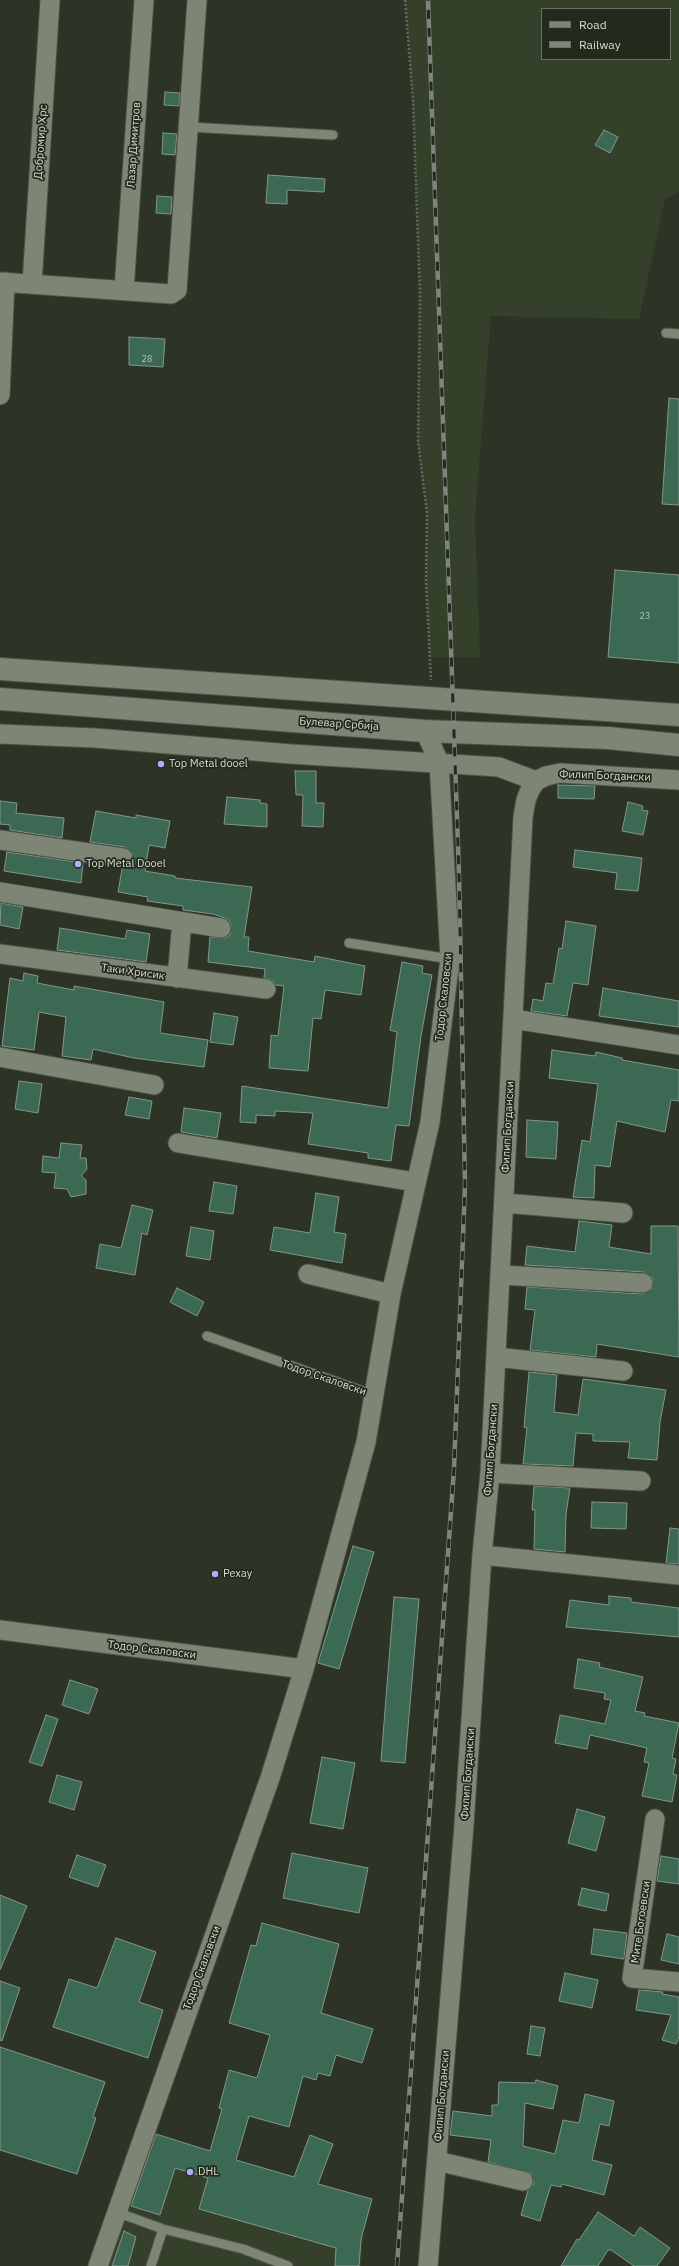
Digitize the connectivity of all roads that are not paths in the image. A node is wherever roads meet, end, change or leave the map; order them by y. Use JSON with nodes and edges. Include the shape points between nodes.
{"nodes":[{"id":1,"x":50,"y":0,"type":"edge"},
{"id":2,"x":144,"y":0,"type":"edge"},
{"id":3,"x":197,"y":0,"type":"edge"},
{"id":4,"x":189,"y":128,"type":"junction"},
{"id":5,"x":333,"y":135,"type":"dead end"},
{"id":6,"x":2,"y":282,"type":"edge"},
{"id":7,"x":32,"y":284,"type":"junction"},
{"id":8,"x":124,"y":290,"type":"junction"},
{"id":9,"x":666,"y":333,"type":"dead end"},
{"id":10,"x":679,"y":334,"type":"edge"},
{"id":11,"x":0,"y":395,"type":"edge"},
{"id":12,"x":0,"y":669,"type":"edge"},
{"id":13,"x":0,"y":699,"type":"edge"},
{"id":14,"x":679,"y":715,"type":"edge"},
{"id":15,"x":425,"y":730,"type":"junction"},
{"id":16,"x":0,"y":734,"type":"edge"},
{"id":17,"x":679,"y":745,"type":"edge"},
{"id":18,"x":439,"y":762,"type":"junction"},
{"id":19,"x":679,"y":780,"type":"edge"},
{"id":20,"x":536,"y":781,"type":"junction"},
{"id":21,"x":0,"y":840,"type":"edge"},
{"id":22,"x":123,"y":858,"type":"dead end"},
{"id":23,"x":0,"y":892,"type":"edge"},
{"id":24,"x":182,"y":922,"type":"junction"},
{"id":25,"x":221,"y":928,"type":"dead end"},
{"id":26,"x":349,"y":943,"type":"dead end"},
{"id":27,"x":0,"y":954,"type":"edge"},
{"id":28,"x":450,"y":959,"type":"junction"},
{"id":29,"x":177,"y":978,"type":"junction"},
{"id":30,"x":266,"y":989,"type":"dead end"},
{"id":31,"x":513,"y":1019,"type":"junction"},
{"id":32,"x":679,"y":1045,"type":"edge"},
{"id":33,"x":0,"y":1057,"type":"edge"},
{"id":34,"x":154,"y":1085,"type":"dead end"},
{"id":35,"x":178,"y":1143,"type":"dead end"},
{"id":36,"x":416,"y":1182,"type":"junction"},
{"id":37,"x":504,"y":1203,"type":"junction"},
{"id":38,"x":623,"y":1213,"type":"dead end"},
{"id":39,"x":308,"y":1274,"type":"dead end"},
{"id":40,"x":501,"y":1275,"type":"junction"},
{"id":41,"x":643,"y":1283,"type":"dead end"},
{"id":42,"x":391,"y":1294,"type":"junction"},
{"id":43,"x":207,"y":1336,"type":"dead end"},
{"id":44,"x":496,"y":1357,"type":"junction"},
{"id":45,"x":623,"y":1371,"type":"dead end"},
{"id":46,"x":374,"y":1395,"type":"junction"},
{"id":47,"x":490,"y":1473,"type":"junction"},
{"id":48,"x":642,"y":1481,"type":"dead end"},
{"id":49,"x":482,"y":1555,"type":"junction"},
{"id":50,"x":679,"y":1575,"type":"edge"},
{"id":51,"x":0,"y":1630,"type":"edge"},
{"id":52,"x":304,"y":1669,"type":"junction"},
{"id":53,"x":656,"y":1819,"type":"dead end"},
{"id":54,"x":679,"y":1982,"type":"edge"},
{"id":55,"x":437,"y":2161,"type":"junction"},
{"id":56,"x":523,"y":2180,"type":"dead end"},
{"id":57,"x":116,"y":2212,"type":"junction"},
{"id":58,"x":163,"y":2229,"type":"junction"},
{"id":59,"x":98,"y":2266,"type":"edge"},
{"id":60,"x":151,"y":2266,"type":"edge"},
{"id":61,"x":288,"y":2266,"type":"edge"},
{"id":62,"x":428,"y":2266,"type":"edge"}],
"edges":[{"from":1,"to":7,"type":"street","name":"Добромир Хрс"},
{"from":2,"to":8,"type":"street","name":"Лазар Димитров"},
{"from":3,"to":4,"type":"street"},
{"from":4,"to":5,"type":"lane"},
{"from":4,"to":8,"type":"street","via":[[177,290],[171,294]]},
{"from":6,"to":7,"type":"street"},
{"from":6,"to":11,"type":"street"},
{"from":7,"to":8,"type":"street"},
{"from":9,"to":10,"type":"lane"},
{"from":12,"to":14,"type":"street"},
{"from":13,"to":15,"type":"street","name":"Булевар Србија"},
{"from":15,"to":17,"type":"street","name":"Булевар Србија","via":[[608,738]]},
{"from":15,"to":18,"type":"street"},
{"from":16,"to":18,"type":"street","via":[[95,738],[291,754]]},
{"from":18,"to":20,"type":"street","via":[[499,767]]},
{"from":18,"to":28,"type":"street","name":"Тодор Скаловски"},
{"from":19,"to":20,"type":"street","name":"Филип Богдански","via":[[560,773]]},
{"from":20,"to":31,"type":"street","name":"Филип Богдански","via":[[528,795],[523,817]]},
{"from":21,"to":22,"type":"street"},
{"from":23,"to":24,"type":"street"},
{"from":24,"to":25,"type":"street"},
{"from":24,"to":29,"type":"street"},
{"from":26,"to":28,"type":"lane"},
{"from":27,"to":29,"type":"street","name":"Таки Хрисик"},
{"from":28,"to":36,"type":"street","name":"Тодор Скаловски","via":[[430,1122]]},
{"from":29,"to":30,"type":"street","name":"Таки Хрисик"},
{"from":31,"to":32,"type":"street"},
{"from":31,"to":37,"type":"street","name":"Филип Богдански"},
{"from":33,"to":34,"type":"street"},
{"from":35,"to":36,"type":"street"},
{"from":36,"to":42,"type":"street","name":"Тодор Скаловски"},
{"from":37,"to":38,"type":"street"},
{"from":37,"to":40,"type":"street","name":"Филип Богдански"},
{"from":39,"to":42,"type":"street"},
{"from":40,"to":41,"type":"street"},
{"from":40,"to":44,"type":"street","name":"Филип Богдански"},
{"from":42,"to":46,"type":"street","name":"Тодор Скаловски"},
{"from":43,"to":46,"type":"lane","name":"Тодор Скаловски"},
{"from":44,"to":45,"type":"street"},
{"from":44,"to":47,"type":"street","name":"Филип Богдански"},
{"from":46,"to":52,"type":"street","name":"Тодор Скаловски","via":[[366,1442]]},
{"from":47,"to":48,"type":"street"},
{"from":47,"to":49,"type":"street","name":"Филип Богдански"},
{"from":49,"to":50,"type":"street"},
{"from":49,"to":55,"type":"street","name":"Филип Богдански","via":[[464,1825]]},
{"from":51,"to":52,"type":"street","name":"Тодор Скаловски"},
{"from":52,"to":57,"type":"street","name":"Тодор Скаловски","via":[[270,1778]]},
{"from":53,"to":54,"type":"street","name":"Мите Богоевски","via":[[632,1978]]},
{"from":55,"to":56,"type":"street"},
{"from":55,"to":62,"type":"street","name":"Филип Богдански"},
{"from":57,"to":58,"type":"lane"},
{"from":57,"to":59,"type":"street","name":"Тодор Скаловски"},
{"from":58,"to":60,"type":"lane"},
{"from":58,"to":61,"type":"lane","via":[[242,2249]]}]}
